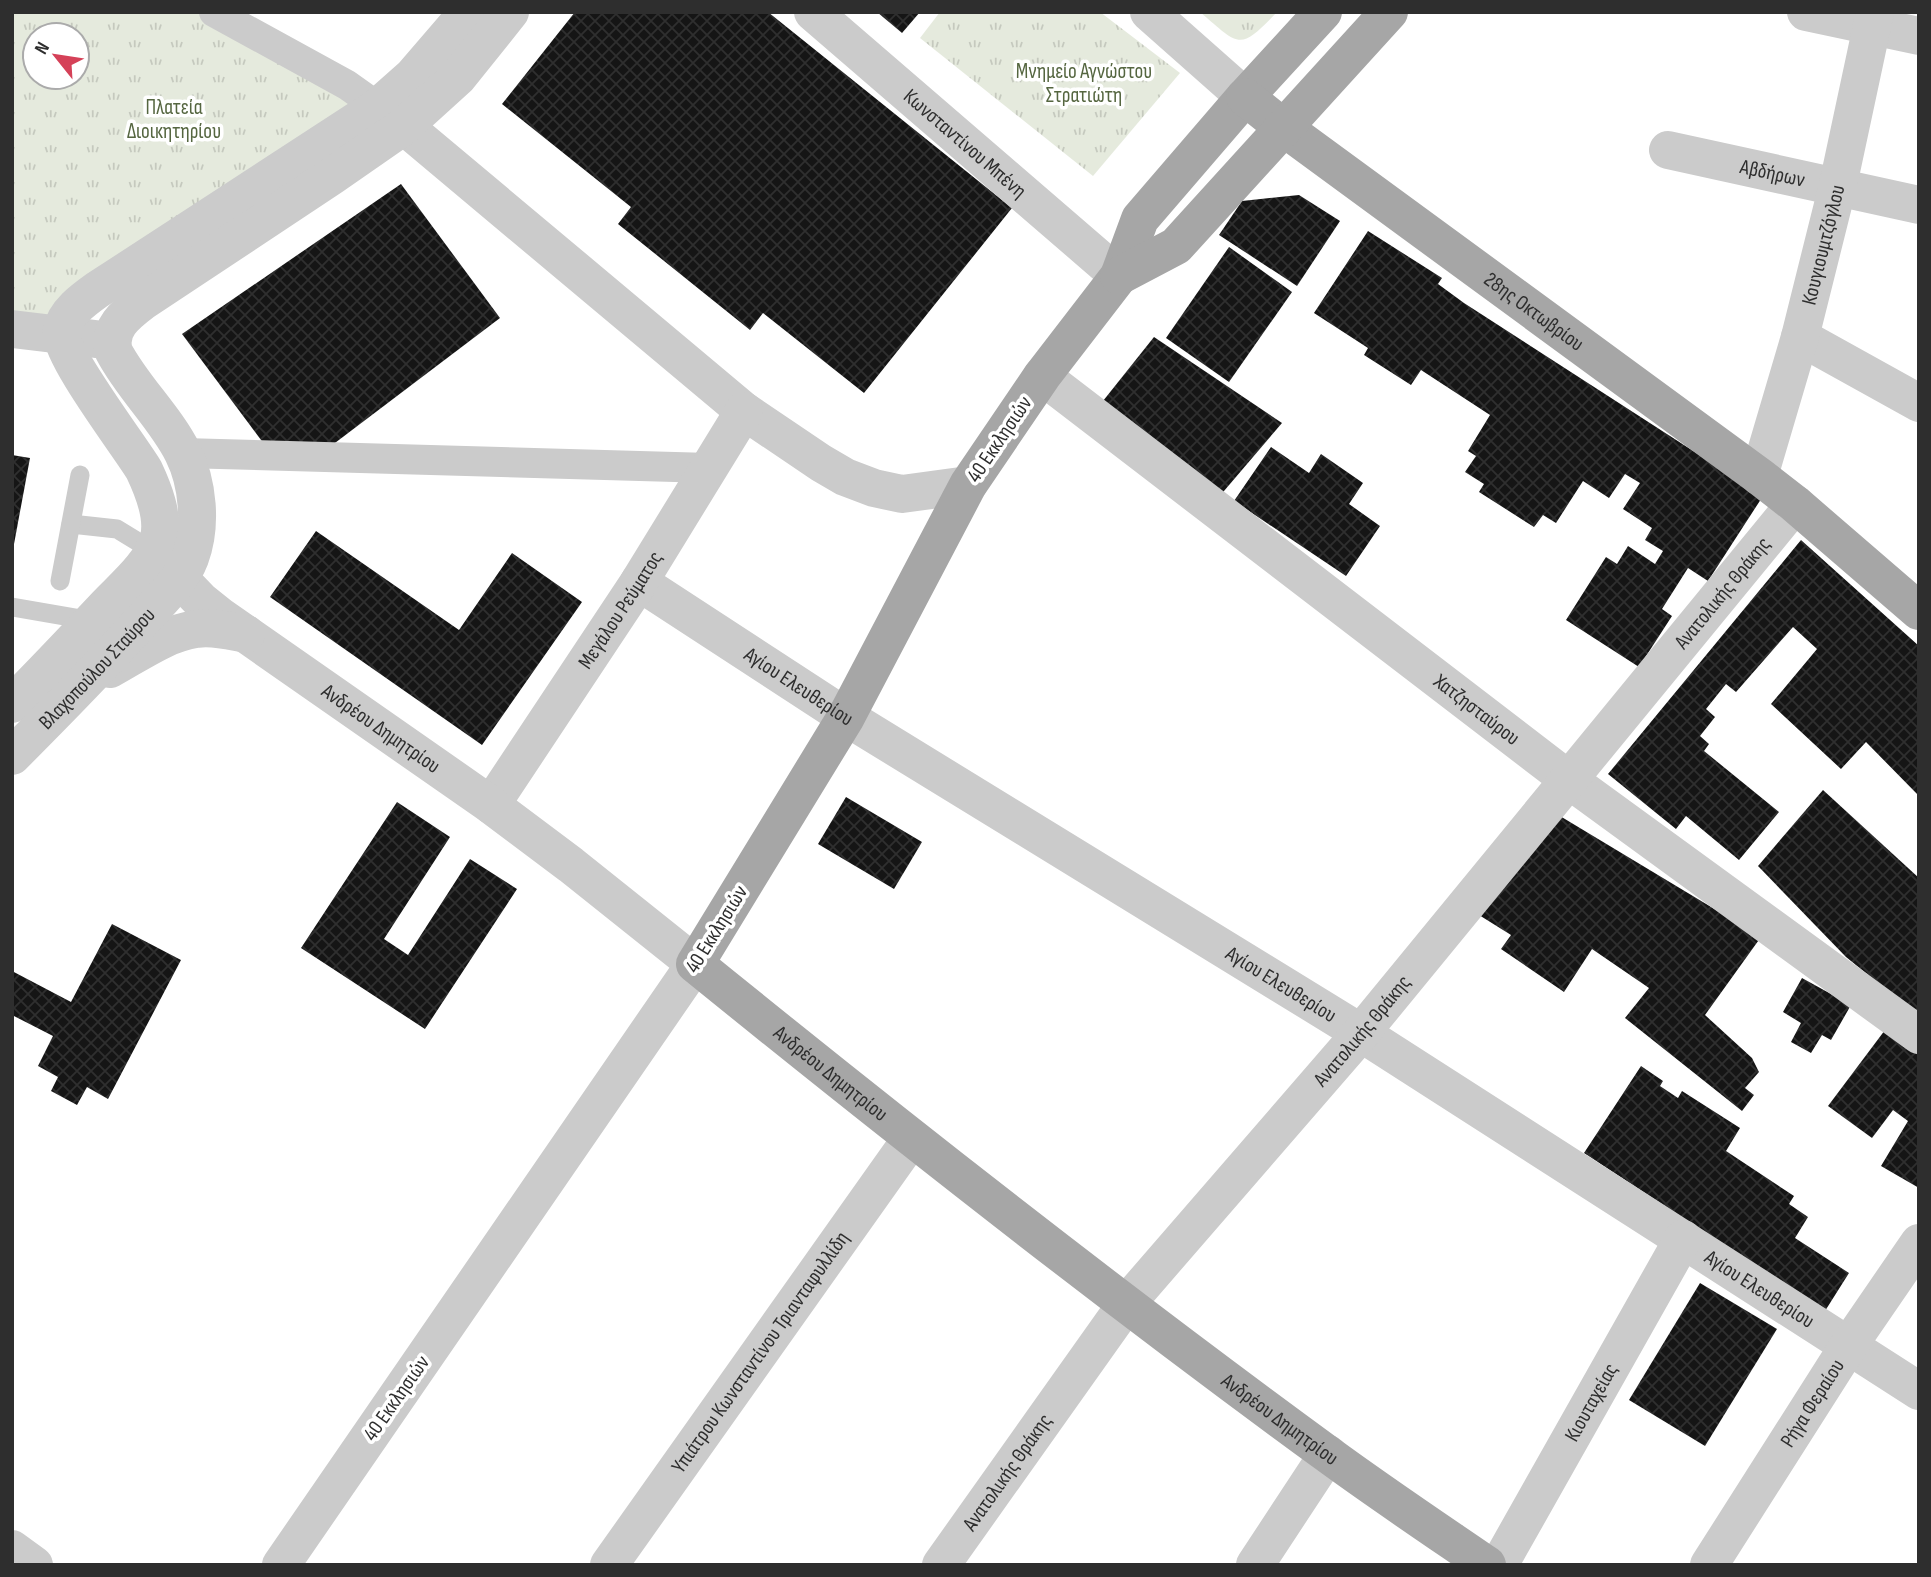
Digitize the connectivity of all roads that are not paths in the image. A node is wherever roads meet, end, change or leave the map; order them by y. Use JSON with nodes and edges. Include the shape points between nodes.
{"nodes":[{"id":1,"x":214,"y":12,"type":"edge"},
{"id":2,"x":468,"y":12,"type":"edge"},
{"id":3,"x":510,"y":12,"type":"edge"},
{"id":4,"x":813,"y":12,"type":"edge"},
{"id":5,"x":1149,"y":12,"type":"edge"},
{"id":6,"x":1323,"y":12,"type":"edge"},
{"id":7,"x":1389,"y":12,"type":"edge"},
{"id":8,"x":1807,"y":12,"type":"edge"},
{"id":9,"x":1874,"y":19,"type":"edge"},
{"id":10,"x":1919,"y":36,"type":"edge"},
{"id":11,"x":1245,"y":97,"type":"junction"},
{"id":12,"x":391,"y":116,"type":"junction"},
{"id":13,"x":1284,"y":128,"type":"junction"},
{"id":14,"x":1668,"y":150,"type":"dead end"},
{"id":15,"x":1838,"y":185,"type":"junction"},
{"id":16,"x":1919,"y":205,"type":"edge"},
{"id":17,"x":1119,"y":276,"type":"junction"},
{"id":18,"x":12,"y":329,"type":"edge"},
{"id":19,"x":62,"y":335,"type":"junction"},
{"id":20,"x":1800,"y":337,"type":"junction"},
{"id":21,"x":112,"y":341,"type":"junction"},
{"id":22,"x":1042,"y":376,"type":"junction"},
{"id":23,"x":1919,"y":403,"type":"edge"},
{"id":24,"x":744,"y":411,"type":"junction"},
{"id":25,"x":183,"y":453,"type":"junction"},
{"id":26,"x":710,"y":468,"type":"junction"},
{"id":27,"x":80,"y":475,"type":"dead end"},
{"id":28,"x":1759,"y":476,"type":"junction"},
{"id":29,"x":968,"y":485,"type":"junction"},
{"id":30,"x":1795,"y":504,"type":"junction"},
{"id":31,"x":71,"y":524,"type":"junction"},
{"id":32,"x":153,"y":551,"type":"junction"},
{"id":33,"x":179,"y":579,"type":"junction"},
{"id":34,"x":60,"y":581,"type":"dead end"},
{"id":35,"x":639,"y":582,"type":"junction"},
{"id":36,"x":12,"y":607,"type":"edge"},
{"id":37,"x":1919,"y":611,"type":"edge"},
{"id":38,"x":93,"y":621,"type":"junction"},
{"id":39,"x":248,"y":635,"type":"junction"},
{"id":40,"x":86,"y":682,"type":"junction"},
{"id":41,"x":13,"y":702,"type":"edge"},
{"id":42,"x":846,"y":717,"type":"junction"},
{"id":43,"x":12,"y":756,"type":"edge"},
{"id":44,"x":1569,"y":780,"type":"junction"},
{"id":45,"x":491,"y":805,"type":"junction"},
{"id":46,"x":695,"y":964,"type":"junction"},
{"id":47,"x":1361,"y":1033,"type":"junction"},
{"id":48,"x":1919,"y":1035,"type":"edge"},
{"id":49,"x":911,"y":1139,"type":"junction"},
{"id":50,"x":1683,"y":1239,"type":"junction"},
{"id":51,"x":1919,"y":1243,"type":"edge"},
{"id":52,"x":1127,"y":1303,"type":"junction"},
{"id":53,"x":1849,"y":1345,"type":"junction"},
{"id":54,"x":1919,"y":1391,"type":"edge"},
{"id":55,"x":1328,"y":1454,"type":"junction"},
{"id":56,"x":12,"y":1549,"type":"edge"},
{"id":57,"x":34,"y":1565,"type":"edge"},
{"id":58,"x":281,"y":1565,"type":"edge"},
{"id":59,"x":609,"y":1565,"type":"edge"},
{"id":60,"x":941,"y":1565,"type":"edge"},
{"id":61,"x":1255,"y":1565,"type":"edge"},
{"id":62,"x":1487,"y":1565,"type":"edge"},
{"id":63,"x":1499,"y":1565,"type":"edge"},
{"id":64,"x":1709,"y":1565,"type":"edge"}],
"edges":[{"from":1,"to":12,"type":"street","via":[[353,89]]},
{"from":2,"to":12,"type":"street","via":[[413,76]]},
{"from":3,"to":12,"type":"street","via":[[457,76]]},
{"from":4,"to":17,"type":"street","name":"Κωνσταντίνου Μπένη"},
{"from":5,"to":11,"type":"street","name":"28ης Οκτωβρίου"},
{"from":6,"to":11,"type":"main road","name":"40 Εκκλησιών"},
{"from":7,"to":13,"type":"main road","name":"40 Εκκλησιών"},
{"from":8,"to":9,"type":"street"},
{"from":9,"to":10,"type":"street"},
{"from":9,"to":15,"type":"street","name":"Κουγιουμτζόγλου"},
{"from":11,"to":13,"type":"main road","name":"28ης Οκτωβρίου"},
{"from":11,"to":17,"type":"main road","name":"40 Εκκλησιών","via":[[1140,219]]},
{"from":12,"to":19,"type":"street","via":[[97,290],[74,309]]},
{"from":12,"to":21,"type":"street","via":[[332,176],[142,302],[119,324]]},
{"from":12,"to":24,"type":"street"},
{"from":13,"to":17,"type":"main road","name":"40 Εκκλησιών","via":[[1177,246]]},
{"from":13,"to":28,"type":"main road","name":"28ης Οκτωβρίου"},
{"from":14,"to":15,"type":"street","name":"Αβδήρων"},
{"from":15,"to":16,"type":"street","name":"Αβδήρων"},
{"from":15,"to":20,"type":"street","name":"Κουγιουμτζόγλου"},
{"from":17,"to":22,"type":"main road","name":"40 Εκκλησιών"},
{"from":18,"to":19,"type":"street"},
{"from":19,"to":21,"type":"street"},
{"from":19,"to":32,"type":"street","via":[[79,373],[151,485],[159,524]]},
{"from":20,"to":23,"type":"street"},
{"from":20,"to":28,"type":"street","name":"Κουγιουμτζόγλου"},
{"from":21,"to":25,"type":"street","name":"Βλαχοπούλου Σταύρου","via":[[116,356]]},
{"from":22,"to":29,"type":"main road","name":"40 Εκκλησιών"},
{"from":22,"to":44,"type":"street","name":"Χατζησταύρου"},
{"from":24,"to":26,"type":"street","name":"Μεγάλου Ρεύματος"},
{"from":24,"to":29,"type":"street","via":[[821,464],[874,488],[902,494]]},
{"from":25,"to":26,"type":"street"},
{"from":25,"to":33,"type":"street","name":"Βλαχοπούλου Σταύρου","via":[[197,521],[190,558]]},
{"from":26,"to":35,"type":"street","name":"Μεγάλου Ρεύματος"},
{"from":27,"to":31,"type":"lane"},
{"from":28,"to":30,"type":"main road","name":"28ης Οκτωβρίου"},
{"from":29,"to":42,"type":"main road","name":"40 Εκκλησιών"},
{"from":30,"to":37,"type":"main road","name":"28ης Οκτωβρίου"},
{"from":30,"to":44,"type":"street","name":"Ανατολικής Θράκης"},
{"from":31,"to":32,"type":"lane","via":[[117,529]]},
{"from":31,"to":34,"type":"lane"},
{"from":32,"to":33,"type":"street","name":"Ανδρέου Δημητρίου"},
{"from":32,"to":38,"type":"street","name":"Βλαχοπούλου Σταύρου"},
{"from":33,"to":39,"type":"street","name":"Ανδρέου Δημητρίου"},
{"from":33,"to":40,"type":"street","name":"Βλαχοπούλου Σταύρου"},
{"from":35,"to":42,"type":"street","name":"Αγίου Ελευθερίου"},
{"from":35,"to":45,"type":"street","name":"Μεγάλου Ρεύματος"},
{"from":36,"to":38,"type":"lane"},
{"from":38,"to":41,"type":"street","name":"Βλαχοπούλου Σταύρου"},
{"from":39,"to":40,"type":"street","via":[[195,629]]},
{"from":39,"to":45,"type":"street","name":"Ανδρέου Δημητρίου"},
{"from":40,"to":41,"type":"street"},
{"from":40,"to":43,"type":"street","name":"Βλαχοπούλου Σταύρου"},
{"from":42,"to":46,"type":"main road","name":"40 Εκκλησιών"},
{"from":42,"to":47,"type":"street","name":"Αγίου Ελευθερίου"},
{"from":44,"to":47,"type":"street","name":"Ανατολικής Θράκης"},
{"from":44,"to":48,"type":"street","name":"Χατζησταύρου"},
{"from":45,"to":46,"type":"street","name":"Ανδρέου Δημητρίου"},
{"from":46,"to":49,"type":"main road","name":"Ανδρέου Δημητρίου"},
{"from":46,"to":58,"type":"street","name":"40 Εκκλησιών"},
{"from":47,"to":50,"type":"street","name":"Αγίου Ελευθερίου"},
{"from":47,"to":52,"type":"street","name":"Ανατολικής Θράκης"},
{"from":49,"to":52,"type":"main road","name":"Ανδρέου Δημητρίου"},
{"from":49,"to":59,"type":"street","name":"Υπιάτρου Κωνσταντίνου Τριανταφυλλίδη"},
{"from":50,"to":53,"type":"street","name":"Αγίου Ελευθερίου"},
{"from":50,"to":63,"type":"street","name":"Κιουταχείας"},
{"from":51,"to":53,"type":"street","name":"Ρήγα Φεραίου"},
{"from":52,"to":55,"type":"main road","name":"Ανδρέου Δημητρίου"},
{"from":52,"to":60,"type":"street","name":"Ανατολικής Θράκης"},
{"from":53,"to":54,"type":"street","name":"Αγίου Ελευθερίου"},
{"from":53,"to":64,"type":"street","name":"Ρήγα Φεραίου"},
{"from":55,"to":61,"type":"street"},
{"from":55,"to":62,"type":"main road","name":"Ανδρέου Δημητρίου"},
{"from":56,"to":57,"type":"street"}]}
